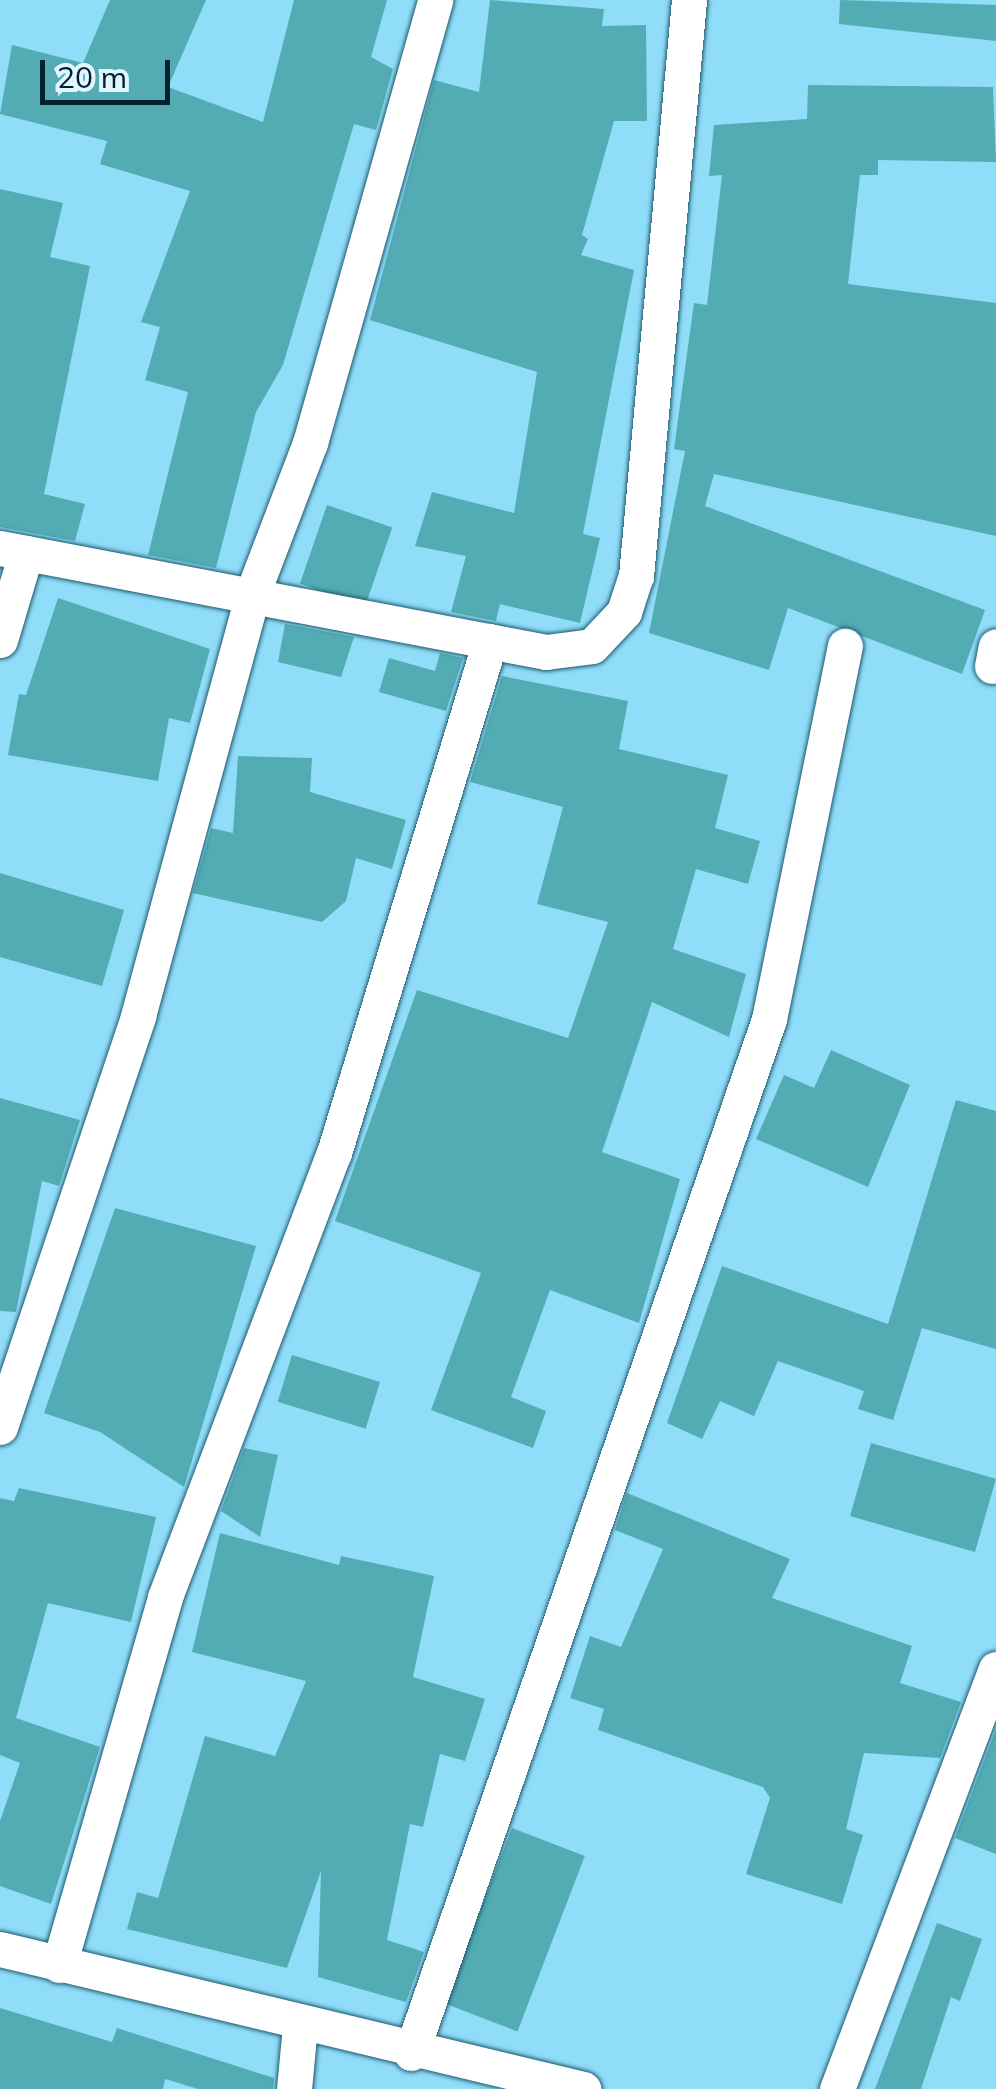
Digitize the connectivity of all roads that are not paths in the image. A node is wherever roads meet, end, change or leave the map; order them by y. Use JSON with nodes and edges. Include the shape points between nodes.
{"nodes":[{"id":1,"x":435,"y":0,"type":"edge"},
{"id":2,"x":689,"y":0,"type":"edge"},
{"id":3,"x":13,"y":550,"type":"edge"},
{"id":4,"x":253,"y":592,"type":"junction"},
{"id":5,"x":0,"y":640,"type":"edge"},
{"id":6,"x":490,"y":641,"type":"junction"},
{"id":7,"x":844,"y":646,"type":"dead end"},
{"id":8,"x":0,"y":1427,"type":"edge"},
{"id":9,"x":996,"y":1669,"type":"edge"},
{"id":10,"x":0,"y":1949,"type":"edge"},
{"id":11,"x":59,"y":1965,"type":"junction"},
{"id":12,"x":300,"y":2026,"type":"junction"},
{"id":13,"x":411,"y":2053,"type":"junction"},
{"id":14,"x":294,"y":2089,"type":"edge"},
{"id":15,"x":583,"y":2089,"type":"edge"},
{"id":16,"x":837,"y":2089,"type":"edge"}],
"edges":[{"from":1,"to":4,"type":"street","via":[[310,442]]},
{"from":2,"to":6,"type":"street","via":[[636,576],[624,612],[592,646],[546,652]]},
{"from":3,"to":4,"type":"street"},
{"from":3,"to":5,"type":"street"},
{"from":4,"to":6,"type":"street"},
{"from":4,"to":8,"type":"street","via":[[138,1016]]},
{"from":6,"to":11,"type":"street","via":[[334,1153],[165,1597]]},
{"from":7,"to":13,"type":"street","via":[[770,1019]]},
{"from":9,"to":16,"type":"street"},
{"from":10,"to":11,"type":"street"},
{"from":11,"to":12,"type":"street"},
{"from":12,"to":13,"type":"street"},
{"from":12,"to":14,"type":"street"},
{"from":13,"to":15,"type":"street"}]}
